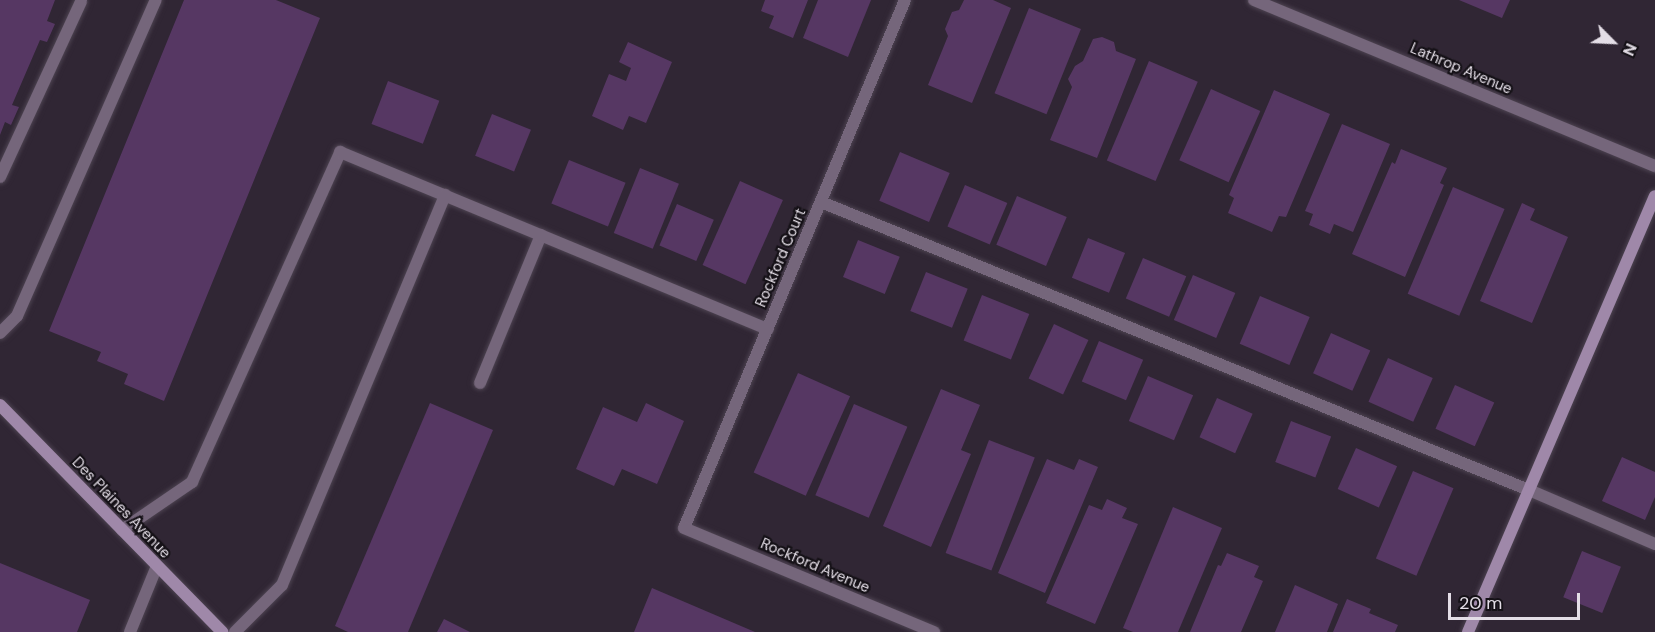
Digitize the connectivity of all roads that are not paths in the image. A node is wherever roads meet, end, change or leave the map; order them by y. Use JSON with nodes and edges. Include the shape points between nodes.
{"nodes":[{"id":1,"x":156,"y":0,"type":"edge"},
{"id":2,"x":905,"y":0,"type":"edge"},
{"id":3,"x":1254,"y":0,"type":"edge"},
{"id":4,"x":81,"y":2,"type":"dead end"},
{"id":5,"x":1655,"y":166,"type":"edge"},
{"id":6,"x":0,"y":177,"type":"edge"},
{"id":7,"x":445,"y":195,"type":"junction"},
{"id":8,"x":1655,"y":196,"type":"edge"},
{"id":9,"x":821,"y":202,"type":"junction"},
{"id":10,"x":541,"y":235,"type":"junction"},
{"id":11,"x":768,"y":328,"type":"junction"},
{"id":12,"x":0,"y":333,"type":"edge"},
{"id":13,"x":480,"y":383,"type":"dead end"},
{"id":14,"x":0,"y":405,"type":"edge"},
{"id":15,"x":1528,"y":490,"type":"junction"},
{"id":16,"x":684,"y":528,"type":"joint"},
{"id":17,"x":122,"y":530,"type":"junction"},
{"id":18,"x":1655,"y":544,"type":"edge"},
{"id":19,"x":157,"y":566,"type":"junction"},
{"id":20,"x":130,"y":632,"type":"edge"},
{"id":21,"x":222,"y":632,"type":"edge"},
{"id":22,"x":235,"y":632,"type":"edge"},
{"id":23,"x":933,"y":632,"type":"edge"},
{"id":24,"x":1467,"y":632,"type":"edge"}],
"edges":[{"from":1,"to":12,"type":"street","via":[[17,316]]},
{"from":2,"to":9,"type":"street","name":"Rockford Court"},
{"from":3,"to":5,"type":"street","name":"Lathrop Avenue"},
{"from":4,"to":6,"type":"street"},
{"from":7,"to":10,"type":"street"},
{"from":7,"to":17,"type":"street","via":[[340,152],[192,482]]},
{"from":7,"to":22,"type":"street","via":[[282,585]]},
{"from":8,"to":15,"type":"street"},
{"from":9,"to":11,"type":"street","name":"Rockford Court"},
{"from":9,"to":15,"type":"street"},
{"from":10,"to":11,"type":"street"},
{"from":10,"to":13,"type":"street"},
{"from":11,"to":16,"type":"street","name":"Rockford Court"},
{"from":14,"to":17,"type":"street","name":"Des Plaines Avenue"},
{"from":15,"to":18,"type":"street"},
{"from":15,"to":24,"type":"street"},
{"from":16,"to":23,"type":"street","name":"Rockford Avenue"},
{"from":17,"to":19,"type":"street","name":"Des Plaines Avenue"},
{"from":19,"to":20,"type":"street"},
{"from":19,"to":21,"type":"street","name":"Des Plaines Avenue"}]}
